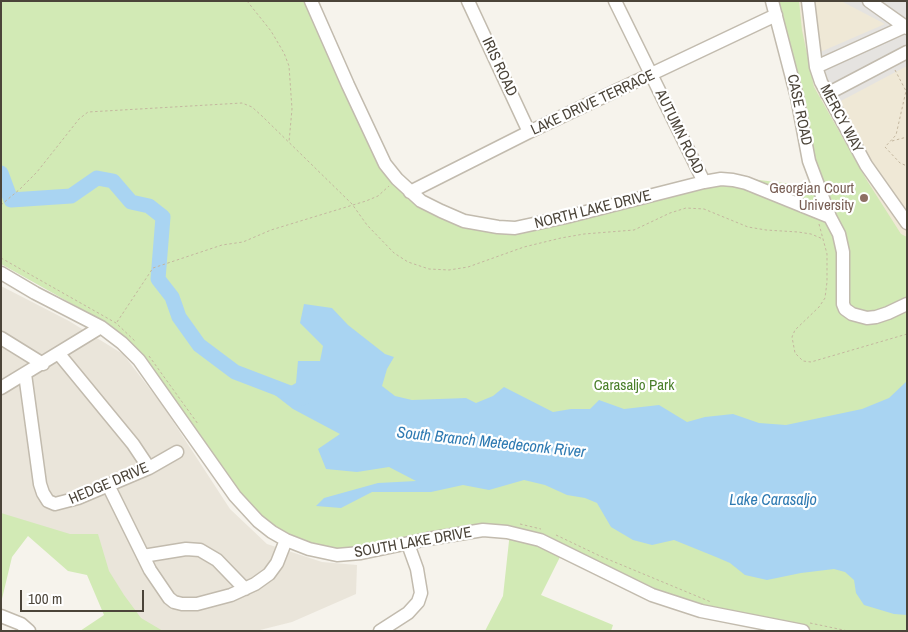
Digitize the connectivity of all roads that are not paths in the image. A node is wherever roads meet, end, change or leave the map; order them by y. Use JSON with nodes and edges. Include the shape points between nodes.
{"nodes":[{"id":1,"x":311,"y":1,"type":"edge"},
{"id":2,"x":468,"y":1,"type":"edge"},
{"id":3,"x":615,"y":1,"type":"edge"},
{"id":4,"x":772,"y":1,"type":"edge"},
{"id":5,"x":808,"y":1,"type":"edge"},
{"id":6,"x":869,"y":1,"type":"edge"},
{"id":7,"x":776,"y":15,"type":"junction"},
{"id":8,"x":906,"y":27,"type":"edge"},
{"id":9,"x":907,"y":52,"type":"edge"},
{"id":10,"x":816,"y":67,"type":"junction"},
{"id":11,"x":651,"y":75,"type":"junction"},
{"id":12,"x":826,"y":94,"type":"junction"},
{"id":13,"x":529,"y":132,"type":"junction"},
{"id":14,"x":704,"y":182,"type":"junction"},
{"id":15,"x":410,"y":192,"type":"junction"},
{"id":16,"x":830,"y":217,"type":"junction"},
{"id":17,"x":907,"y":223,"type":"edge"},
{"id":18,"x":1,"y":273,"type":"edge"},
{"id":19,"x":907,"y":304,"type":"edge"},
{"id":20,"x":101,"y":328,"type":"junction"},
{"id":21,"x":1,"y":338,"type":"edge"},
{"id":22,"x":59,"y":354,"type":"junction"},
{"id":23,"x":43,"y":364,"type":"junction"},
{"id":24,"x":25,"y":374,"type":"junction"},
{"id":25,"x":1,"y":388,"type":"edge"},
{"id":26,"x":177,"y":452,"type":"dead end"},
{"id":27,"x":149,"y":468,"type":"junction"},
{"id":28,"x":108,"y":486,"type":"junction"},
{"id":29,"x":286,"y":540,"type":"junction"},
{"id":30,"x":408,"y":544,"type":"junction"},
{"id":31,"x":143,"y":556,"type":"junction"},
{"id":32,"x":245,"y":589,"type":"junction"},
{"id":33,"x":1,"y":616,"type":"edge"},
{"id":34,"x":806,"y":627,"type":"edge"},
{"id":35,"x":29,"y":631,"type":"edge"},
{"id":36,"x":380,"y":631,"type":"edge"}],
"edges":[{"from":1,"to":15,"type":"street","name":"NORTH LAKE DRIVE","via":[[385,164]]},
{"from":2,"to":13,"type":"street","name":"IRIS ROAD"},
{"from":3,"to":11,"type":"street","name":"AUTUMN ROAD"},
{"from":4,"to":7,"type":"street","name":"CASE ROAD"},
{"from":5,"to":10,"type":"street","name":"MERCY WAY"},
{"from":6,"to":8,"type":"street"},
{"from":7,"to":11,"type":"street","name":"LAKE DRIVE TERRACE"},
{"from":7,"to":16,"type":"street","name":"CASE ROAD","via":[[797,97],[808,161]]},
{"from":8,"to":10,"type":"street"},
{"from":9,"to":12,"type":"street"},
{"from":10,"to":12,"type":"street","name":"MERCY WAY"},
{"from":11,"to":13,"type":"street","name":"LAKE DRIVE TERRACE"},
{"from":11,"to":14,"type":"street","name":"AUTUMN ROAD"},
{"from":12,"to":17,"type":"street","name":"MERCY WAY","via":[[866,165]]},
{"from":13,"to":15,"type":"street","name":"LAKE DRIVE TERRACE"},
{"from":14,"to":15,"type":"street","name":"NORTH LAKE DRIVE","via":[[566,218],[514,228],[464,221],[421,201]]},
{"from":14,"to":16,"type":"street","name":"NORTH LAKE DRIVE","via":[[733,180]]},
{"from":16,"to":19,"type":"street","via":[[839,234],[843,252],[842,297],[845,309],[867,318]]},
{"from":18,"to":20,"type":"street","name":"SOUTH LAKE DRIVE"},
{"from":20,"to":22,"type":"street"},
{"from":20,"to":29,"type":"street","name":"SOUTH LAKE DRIVE","via":[[139,360],[235,496],[258,521]]},
{"from":21,"to":23,"type":"street"},
{"from":22,"to":23,"type":"street"},
{"from":22,"to":27,"type":"street"},
{"from":23,"to":24,"type":"street"},
{"from":24,"to":25,"type":"street"},
{"from":24,"to":28,"type":"street","name":"HEDGE DRIVE","via":[[39,477],[48,500],[55,504]]},
{"from":26,"to":27,"type":"street","name":"HEDGE DRIVE"},
{"from":27,"to":28,"type":"street","name":"HEDGE DRIVE"},
{"from":28,"to":31,"type":"street"},
{"from":29,"to":30,"type":"street","name":"SOUTH LAKE DRIVE","via":[[337,555],[361,554]]},
{"from":29,"to":32,"type":"street","via":[[269,574]]},
{"from":30,"to":34,"type":"street","name":"SOUTH LAKE DRIVE","via":[[483,530],[507,532],[540,540],[652,595],[701,611]]},
{"from":30,"to":36,"type":"street","via":[[422,593],[408,613]]},
{"from":31,"to":32,"type":"street","via":[[200,550],[217,560]]},
{"from":31,"to":32,"type":"street","via":[[174,602],[197,604]]},
{"from":33,"to":35,"type":"street"}]}
